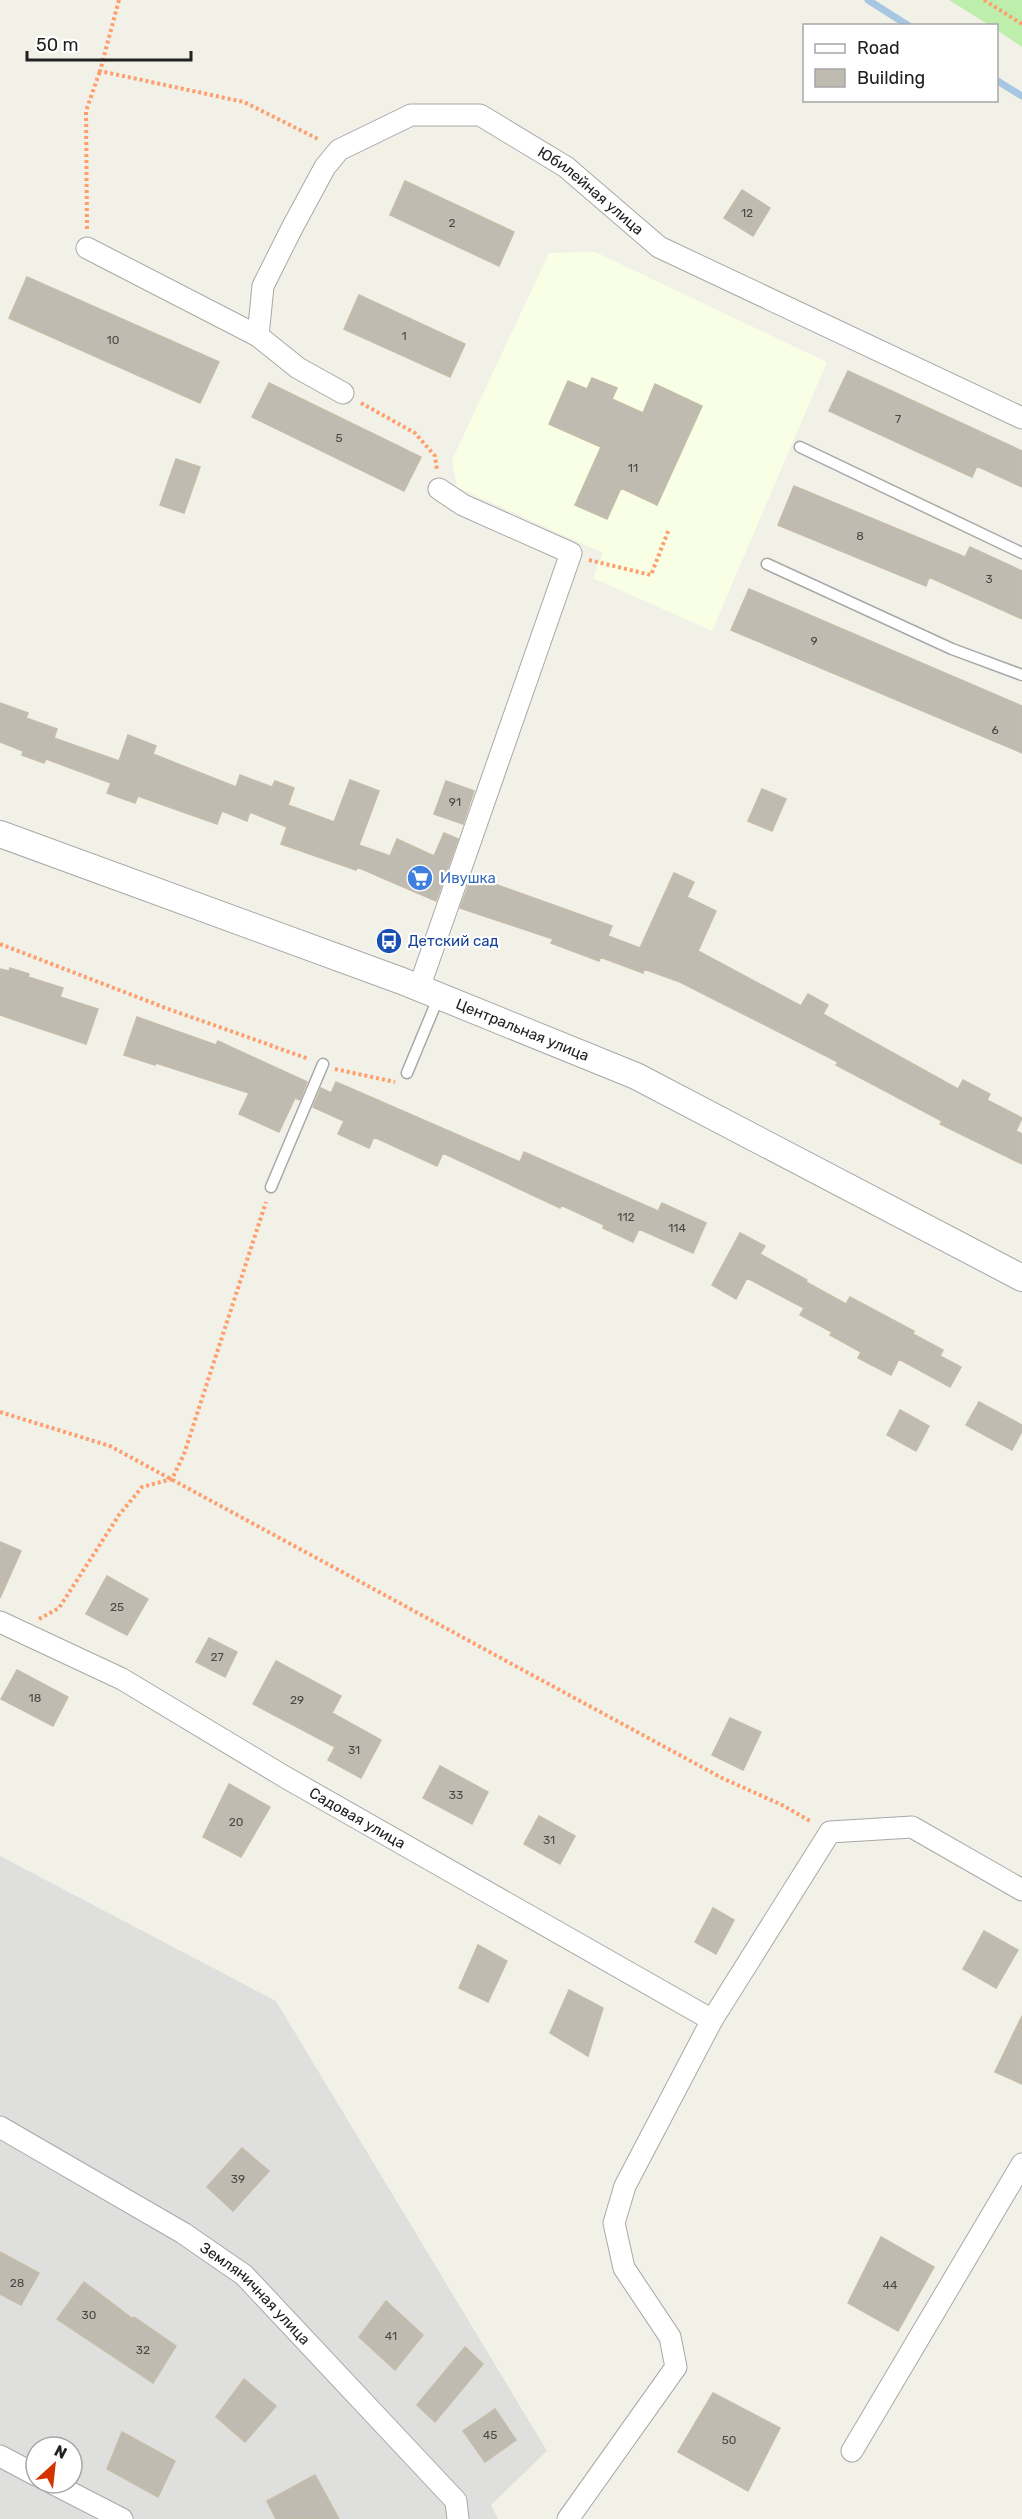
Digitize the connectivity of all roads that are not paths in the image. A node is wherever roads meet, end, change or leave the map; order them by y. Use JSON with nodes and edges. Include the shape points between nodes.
{"nodes":[{"id":1,"x":87,"y":248,"type":"road end"},
{"id":2,"x":258,"y":336,"type":"junction"},
{"id":3,"x":343,"y":393,"type":"road end"},
{"id":4,"x":1022,"y":418,"type":"edge"},
{"id":5,"x":800,"y":447,"type":"dead end"},
{"id":6,"x":439,"y":489,"type":"road end"},
{"id":7,"x":1022,"y":553,"type":"edge"},
{"id":8,"x":767,"y":564,"type":"dead end"},
{"id":9,"x":1022,"y":675,"type":"edge"},
{"id":10,"x":0,"y":834,"type":"edge"},
{"id":11,"x":429,"y":992,"type":"junction"},
{"id":12,"x":323,"y":1064,"type":"road end"},
{"id":13,"x":407,"y":1073,"type":"dead end"},
{"id":14,"x":271,"y":1187,"type":"road end"},
{"id":15,"x":1022,"y":1278,"type":"edge"},
{"id":16,"x":9,"y":1627,"type":"edge"},
{"id":17,"x":1022,"y":1890,"type":"edge"},
{"id":18,"x":712,"y":2020,"type":"junction"},
{"id":19,"x":0,"y":2127,"type":"edge"},
{"id":20,"x":1022,"y":2164,"type":"edge"},
{"id":21,"x":852,"y":2451,"type":"dead end"},
{"id":22,"x":0,"y":2456,"type":"edge"},
{"id":23,"x":24,"y":2469,"type":"edge"},
{"id":24,"x":75,"y":2495,"type":"edge"},
{"id":25,"x":122,"y":2519,"type":"edge"},
{"id":26,"x":458,"y":2519,"type":"edge"},
{"id":27,"x":568,"y":2519,"type":"edge"}],
"edges":[{"from":1,"to":2,"type":"street"},
{"from":2,"to":3,"type":"street","via":[[298,368]]},
{"from":2,"to":4,"type":"street","name":"Юбилейная улица","via":[[263,286],[325,166],[339,150],[411,115],[480,115],[566,167],[659,247]]},
{"from":5,"to":7,"type":"lane"},
{"from":6,"to":11,"type":"street","via":[[462,504],[571,553]]},
{"from":8,"to":9,"type":"lane","via":[[952,649]]},
{"from":10,"to":11,"type":"street","name":"Центральная улица"},
{"from":11,"to":13,"type":"lane"},
{"from":11,"to":15,"type":"street","name":"Центральная улица","via":[[636,1076]]},
{"from":12,"to":14,"type":"lane"},
{"from":16,"to":18,"type":"street","name":"Садовая улица","via":[[122,1679],[285,1777]]},
{"from":17,"to":18,"type":"street","via":[[912,1827],[830,1832]]},
{"from":18,"to":27,"type":"street","via":[[625,2186],[614,2223],[624,2268],[670,2337],[676,2367]]},
{"from":19,"to":26,"type":"street","name":"Земляничная улица","via":[[183,2233],[243,2275],[456,2501]]},
{"from":20,"to":21,"type":"street"},
{"from":22,"to":23,"type":"street"},
{"from":24,"to":25,"type":"street"}]}
